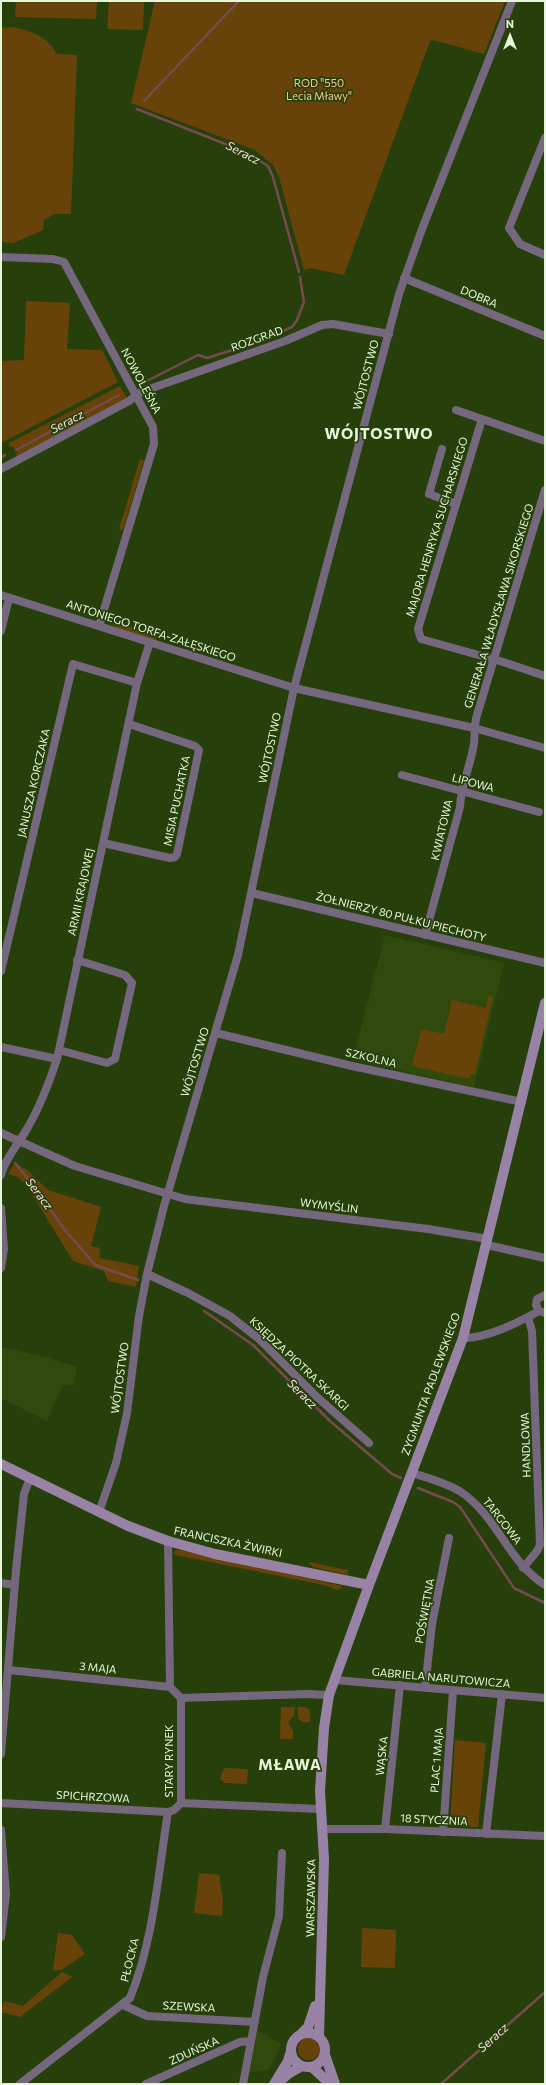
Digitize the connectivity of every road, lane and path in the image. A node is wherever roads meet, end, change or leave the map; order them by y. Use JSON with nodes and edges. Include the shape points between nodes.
{"nodes":[{"id":1,"x":512,"y":1,"type":"edge"},
{"id":2,"x":545,"y":138,"type":"edge"},
{"id":3,"x":545,"y":255,"type":"edge"},
{"id":4,"x":1,"y":257,"type":"edge"},
{"id":5,"x":404,"y":278,"type":"junction"},
{"id":6,"x":389,"y":334,"type":"junction"},
{"id":7,"x":545,"y":336,"type":"edge"},
{"id":8,"x":136,"y":396,"type":"junction"},
{"id":9,"x":456,"y":410,"type":"dead end"},
{"id":10,"x":482,"y":419,"type":"junction"},
{"id":11,"x":545,"y":441,"type":"edge"},
{"id":12,"x":442,"y":449,"type":"dead end"},
{"id":13,"x":1,"y":469,"type":"edge"},
{"id":14,"x":545,"y":490,"type":"edge"},
{"id":15,"x":456,"y":504,"type":"junction"},
{"id":16,"x":5,"y":596,"type":"edge"},
{"id":17,"x":100,"y":626,"type":"junction"},
{"id":18,"x":1,"y":631,"type":"edge"},
{"id":19,"x":150,"y":642,"type":"junction"},
{"id":20,"x":493,"y":659,"type":"junction"},
{"id":21,"x":545,"y":676,"type":"edge"},
{"id":22,"x":137,"y":683,"type":"junction"},
{"id":23,"x":294,"y":688,"type":"junction"},
{"id":24,"x":129,"y":724,"type":"junction"},
{"id":25,"x":474,"y":728,"type":"junction"},
{"id":26,"x":545,"y":748,"type":"edge"},
{"id":27,"x":402,"y":775,"type":"dead end"},
{"id":28,"x":460,"y":790,"type":"junction"},
{"id":29,"x":539,"y":812,"type":"dead end"},
{"id":30,"x":103,"y":843,"type":"junction"},
{"id":31,"x":252,"y":893,"type":"junction"},
{"id":32,"x":425,"y":935,"type":"junction"},
{"id":33,"x":77,"y":960,"type":"junction"},
{"id":34,"x":545,"y":963,"type":"edge"},
{"id":35,"x":1,"y":972,"type":"edge"},
{"id":36,"x":545,"y":1003,"type":"edge"},
{"id":37,"x":216,"y":1033,"type":"junction"},
{"id":38,"x":1,"y":1047,"type":"edge"},
{"id":39,"x":59,"y":1050,"type":"junction"},
{"id":40,"x":57,"y":1059,"type":"junction"},
{"id":41,"x":522,"y":1102,"type":"junction"},
{"id":42,"x":1,"y":1133,"type":"edge"},
{"id":43,"x":18,"y":1141,"type":"junction"},
{"id":44,"x":1,"y":1175,"type":"edge"},
{"id":45,"x":168,"y":1195,"type":"junction"},
{"id":46,"x":1,"y":1208,"type":"edge"},
{"id":47,"x":487,"y":1242,"type":"junction"},
{"id":48,"x":545,"y":1258,"type":"edge"},
{"id":49,"x":1,"y":1268,"type":"edge"},
{"id":50,"x":147,"y":1274,"type":"junction"},
{"id":51,"x":545,"y":1295,"type":"edge"},
{"id":52,"x":542,"y":1312,"type":"edge"},
{"id":53,"x":528,"y":1317,"type":"junction"},
{"id":54,"x":463,"y":1338,"type":"junction"},
{"id":55,"x":369,"y":1443,"type":"dead end"},
{"id":56,"x":1,"y":1464,"type":"edge"},
{"id":57,"x":412,"y":1473,"type":"junction"},
{"id":58,"x":30,"y":1478,"type":"junction"},
{"id":59,"x":99,"y":1512,"type":"junction"},
{"id":60,"x":449,"y":1538,"type":"dead end"},
{"id":61,"x":168,"y":1541,"type":"junction"},
{"id":62,"x":523,"y":1568,"type":"junction"},
{"id":63,"x":1,"y":1583,"type":"edge"},
{"id":64,"x":15,"y":1585,"type":"junction"},
{"id":65,"x":368,"y":1585,"type":"junction"},
{"id":66,"x":545,"y":1585,"type":"edge"},
{"id":67,"x":9,"y":1670,"type":"junction"},
{"id":68,"x":335,"y":1680,"type":"junction"},
{"id":69,"x":400,"y":1685,"type":"junction"},
{"id":70,"x":170,"y":1687,"type":"junction"},
{"id":71,"x":425,"y":1688,"type":"junction"},
{"id":72,"x":453,"y":1691,"type":"junction"},
{"id":73,"x":502,"y":1694,"type":"junction"},
{"id":74,"x":329,"y":1695,"type":"junction"},
{"id":75,"x":181,"y":1698,"type":"junction"},
{"id":76,"x":545,"y":1698,"type":"edge"},
{"id":77,"x":1,"y":1754,"type":"edge"},
{"id":78,"x":1,"y":1803,"type":"edge"},
{"id":79,"x":181,"y":1803,"type":"junction"},
{"id":80,"x":320,"y":1809,"type":"junction"},
{"id":81,"x":168,"y":1812,"type":"junction"},
{"id":82,"x":322,"y":1829,"type":"junction"},
{"id":83,"x":385,"y":1829,"type":"junction"},
{"id":84,"x":1,"y":1830,"type":"edge"},
{"id":85,"x":443,"y":1832,"type":"junction"},
{"id":86,"x":486,"y":1834,"type":"junction"},
{"id":87,"x":545,"y":1836,"type":"edge"},
{"id":88,"x":282,"y":1853,"type":"dead end"},
{"id":89,"x":1,"y":1937,"type":"edge"},
{"id":90,"x":321,"y":1987,"type":"junction"},
{"id":91,"x":123,"y":2005,"type":"junction"},
{"id":92,"x":255,"y":2022,"type":"junction"},
{"id":93,"x":302,"y":2033,"type":"junction"},
{"id":94,"x":319,"y":2036,"type":"junction"},
{"id":95,"x":251,"y":2041,"type":"junction"},
{"id":96,"x":291,"y":2051,"type":"junction"},
{"id":97,"x":325,"y":2055,"type":"junction"},
{"id":98,"x":307,"y":2066,"type":"junction"},
{"id":99,"x":20,"y":2084,"type":"edge"},
{"id":100,"x":146,"y":2084,"type":"edge"},
{"id":101,"x":243,"y":2084,"type":"edge"},
{"id":102,"x":274,"y":2084,"type":"edge"},
{"id":103,"x":277,"y":2084,"type":"edge"},
{"id":104,"x":330,"y":2084,"type":"edge"},
{"id":105,"x":335,"y":2084,"type":"edge"}],
"edges":[{"from":1,"to":5,"type":"street","name":"WÓJTOSTWO"},
{"from":2,"to":3,"type":"street","via":[[509,228],[520,244]]},
{"from":4,"to":8,"type":"street","name":"NOWOLEŚNA","via":[[53,259],[64,262]]},
{"from":5,"to":6,"type":"street","name":"WÓJTOSTWO"},
{"from":5,"to":7,"type":"street","name":"DOBRA"},
{"from":6,"to":8,"type":"street","name":"ROZGRAD","via":[[333,324],[322,325]]},
{"from":6,"to":23,"type":"street","name":"WÓJTOSTWO"},
{"from":8,"to":13,"type":"street","name":"ROZGRAD"},
{"from":8,"to":17,"type":"street","name":"NOWOLEŚNA","via":[[153,428],[154,444]]},
{"from":9,"to":10,"type":"street"},
{"from":10,"to":11,"type":"street"},
{"from":10,"to":15,"type":"street","name":"MAJORA HENRYKA SUCHARSKIEGO"},
{"from":12,"to":15,"type":"street","via":[[429,494]]},
{"from":14,"to":20,"type":"street","name":"GENERAŁA WŁADYSŁAWA SIKORSKIEGO"},
{"from":15,"to":20,"type":"street","name":"MAJORA HENRYKA SUCHARSKIEGO","via":[[418,629],[422,639]]},
{"from":16,"to":17,"type":"street","name":"ANTONIEGO TORFA-ZAŁĘSKIEGO"},
{"from":16,"to":18,"type":"street"},
{"from":17,"to":19,"type":"street","name":"ANTONIEGO TORFA-ZAŁĘSKIEGO"},
{"from":19,"to":22,"type":"street","name":"ARMII KRAJOWEJ"},
{"from":19,"to":23,"type":"street","name":"ANTONIEGO TORFA-ZAŁĘSKIEGO"},
{"from":20,"to":21,"type":"street"},
{"from":20,"to":25,"type":"street","name":"GENERAŁA WŁADYSŁAWA SIKORSKIEGO"},
{"from":22,"to":24,"type":"street","name":"ARMII KRAJOWEJ"},
{"from":22,"to":35,"type":"street","name":"JANUSZA KORCZAKA","via":[[73,664]]},
{"from":23,"to":25,"type":"street","name":"ANTONIEGO TORFA-ZAŁĘSKIEGO"},
{"from":23,"to":31,"type":"street","name":"WÓJTOSTWO"},
{"from":24,"to":30,"type":"street","name":"ARMII KRAJOWEJ"},
{"from":24,"to":30,"type":"street","name":"MISIA PUCHATKA","via":[[195,746],[199,750],[179,846],[175,857],[170,858]]},
{"from":25,"to":26,"type":"street","name":"ANTONIEGO TORFA-ZAŁĘSKIEGO"},
{"from":25,"to":28,"type":"street","name":"KWIATOWA","via":[[474,742]]},
{"from":27,"to":28,"type":"street","name":"LIPOWA"},
{"from":28,"to":29,"type":"street","name":"LIPOWA"},
{"from":28,"to":32,"type":"street","name":"KWIATOWA","via":[[460,807]]},
{"from":30,"to":33,"type":"street","name":"ARMII KRAJOWEJ"},
{"from":31,"to":32,"type":"street","name":"ŻOŁNIERZY 80 PUŁKU PIECHOTY"},
{"from":31,"to":37,"type":"street","name":"WÓJTOSTWO"},
{"from":32,"to":34,"type":"street","name":"ŻOŁNIERZY 80 PUŁKU PIECHOTY"},
{"from":33,"to":39,"type":"street","name":"ARMII KRAJOWEJ"},
{"from":33,"to":39,"type":"street","via":[[125,975],[132,983],[114,1059],[107,1063]]},
{"from":36,"to":41,"type":"main road","name":"ZYGMUNTA PADLEWSKIEGO"},
{"from":37,"to":41,"type":"street","name":"SZKOLNA","via":[[352,1066]]},
{"from":37,"to":45,"type":"street","name":"WÓJTOSTWO"},
{"from":38,"to":40,"type":"street"},
{"from":39,"to":40,"type":"street","name":"ARMII KRAJOWEJ"},
{"from":40,"to":43,"type":"street","name":"ARMII KRAJOWEJ","via":[[43,1100]]},
{"from":41,"to":47,"type":"main road","name":"ZYGMUNTA PADLEWSKIEGO"},
{"from":42,"to":43,"type":"street","name":"WYMYŚLIN"},
{"from":43,"to":44,"type":"street","name":"ARMII KRAJOWEJ"},
{"from":43,"to":45,"type":"street","name":"WYMYŚLIN","via":[[75,1166]]},
{"from":45,"to":47,"type":"street","name":"WYMYŚLIN","via":[[428,1229]]},
{"from":45,"to":50,"type":"street","name":"WÓJTOSTWO"},
{"from":46,"to":49,"type":"street","via":[[4,1249]]},
{"from":47,"to":48,"type":"street","name":"WYMYŚLIN"},
{"from":47,"to":54,"type":"main road","name":"ZYGMUNTA PADLEWSKIEGO"},
{"from":50,"to":55,"type":"street","name":"KSIĘDZA PIOTRA SKARGI","via":[[230,1316],[259,1339],[317,1397]]},
{"from":50,"to":59,"type":"street","name":"WÓJTOSTWO","via":[[116,1463]]},
{"from":51,"to":52,"type":"street","via":[[536,1302]]},
{"from":52,"to":53,"type":"street"},
{"from":53,"to":54,"type":"street","via":[[474,1338]]},
{"from":53,"to":62,"type":"street","name":"HANDLOWA","via":[[532,1338],[540,1545]]},
{"from":54,"to":57,"type":"main road","name":"ZYGMUNTA PADLEWSKIEGO"},
{"from":56,"to":58,"type":"main road","name":"FRANCISZKA ŻWIRKI"},
{"from":57,"to":62,"type":"street","name":"TARGOWA","via":[[448,1485],[472,1501],[488,1518]]},
{"from":57,"to":65,"type":"main road","name":"ZYGMUNTA PADLEWSKIEGO"},
{"from":58,"to":59,"type":"main road","name":"FRANCISZKA ŻWIRKI"},
{"from":58,"to":64,"type":"street","via":[[24,1494]]},
{"from":59,"to":61,"type":"main road","name":"FRANCISZKA ŻWIRKI"},
{"from":60,"to":71,"type":"street","name":"POŚWIĘTNA","via":[[432,1624]]},
{"from":61,"to":65,"type":"main road","name":"FRANCISZKA ŻWIRKI","via":[[215,1554]]},
{"from":61,"to":70,"type":"street"},
{"from":62,"to":66,"type":"street","name":"TARGOWA"},
{"from":63,"to":64,"type":"street"},
{"from":64,"to":67,"type":"street"},
{"from":65,"to":68,"type":"main road","name":"ZYGMUNTA PADLEWSKIEGO"},
{"from":67,"to":70,"type":"street","name":"3 MAJA"},
{"from":67,"to":77,"type":"street"},
{"from":68,"to":69,"type":"street","name":"GABRIELA NARUTOWICZA"},
{"from":68,"to":74,"type":"main road","name":"ZYGMUNTA PADLEWSKIEGO"},
{"from":69,"to":71,"type":"street","name":"GABRIELA NARUTOWICZA"},
{"from":69,"to":83,"type":"street","name":"WĄSKA"},
{"from":70,"to":75,"type":"street"},
{"from":71,"to":72,"type":"street","name":"GABRIELA NARUTOWICZA"},
{"from":72,"to":73,"type":"street","name":"GABRIELA NARUTOWICZA"},
{"from":72,"to":85,"type":"street","name":"PLAC 1 MAJA"},
{"from":73,"to":76,"type":"street","name":"GABRIELA NARUTOWICZA"},
{"from":73,"to":86,"type":"street"},
{"from":74,"to":75,"type":"street"},
{"from":74,"to":80,"type":"main road","name":"ZYGMUNTA PADLEWSKIEGO","via":[[322,1744]]},
{"from":75,"to":79,"type":"street","name":"STARY RYNEK"},
{"from":78,"to":81,"type":"street","name":"SPICHRZOWA"},
{"from":79,"to":80,"type":"street","name":"STARY RYNEK"},
{"from":79,"to":81,"type":"street"},
{"from":80,"to":82,"type":"main road","name":"WARSZAWSKA"},
{"from":81,"to":91,"type":"street","name":"PŁOCKA","via":[[152,1914],[136,1982],[130,1998]]},
{"from":82,"to":83,"type":"street","name":"18 STYCZNIA"},
{"from":82,"to":90,"type":"main road","name":"WARSZAWSKA","via":[[324,1859]]},
{"from":83,"to":85,"type":"street","name":"18 STYCZNIA"},
{"from":84,"to":89,"type":"street","via":[[6,1894]]},
{"from":85,"to":86,"type":"street","name":"18 STYCZNIA"},
{"from":86,"to":87,"type":"street","name":"18 STYCZNIA"},
{"from":88,"to":92,"type":"street","via":[[280,1916],[263,1977]]},
{"from":90,"to":93,"type":"main road","name":"WARSZAWSKA","via":[[311,2018]]},
{"from":90,"to":94,"type":"main road","name":"WARSZAWSKA"},
{"from":91,"to":92,"type":"street","name":"SZEWSKA","via":[[147,2016]]},
{"from":91,"to":99,"type":"street","name":"PŁOCKA"},
{"from":92,"to":95,"type":"street"},
{"from":93,"to":94,"type":"main road","via":[[308,2032]]},
{"from":93,"to":96,"type":"main road","via":[[294,2040]]},
{"from":94,"to":97,"type":"main road","via":[[324,2041]]},
{"from":95,"to":100,"type":"street","name":"ZDUŃSKA","via":[[240,2042]]},
{"from":95,"to":101,"type":"street"},
{"from":96,"to":98,"type":"main road","via":[[294,2060]]},
{"from":96,"to":102,"type":"main road"},
{"from":97,"to":98,"type":"main road","via":[[320,2063]]},
{"from":97,"to":105,"type":"main road"},
{"from":98,"to":103,"type":"main road","via":[[288,2074]]},
{"from":98,"to":104,"type":"main road"}]}
